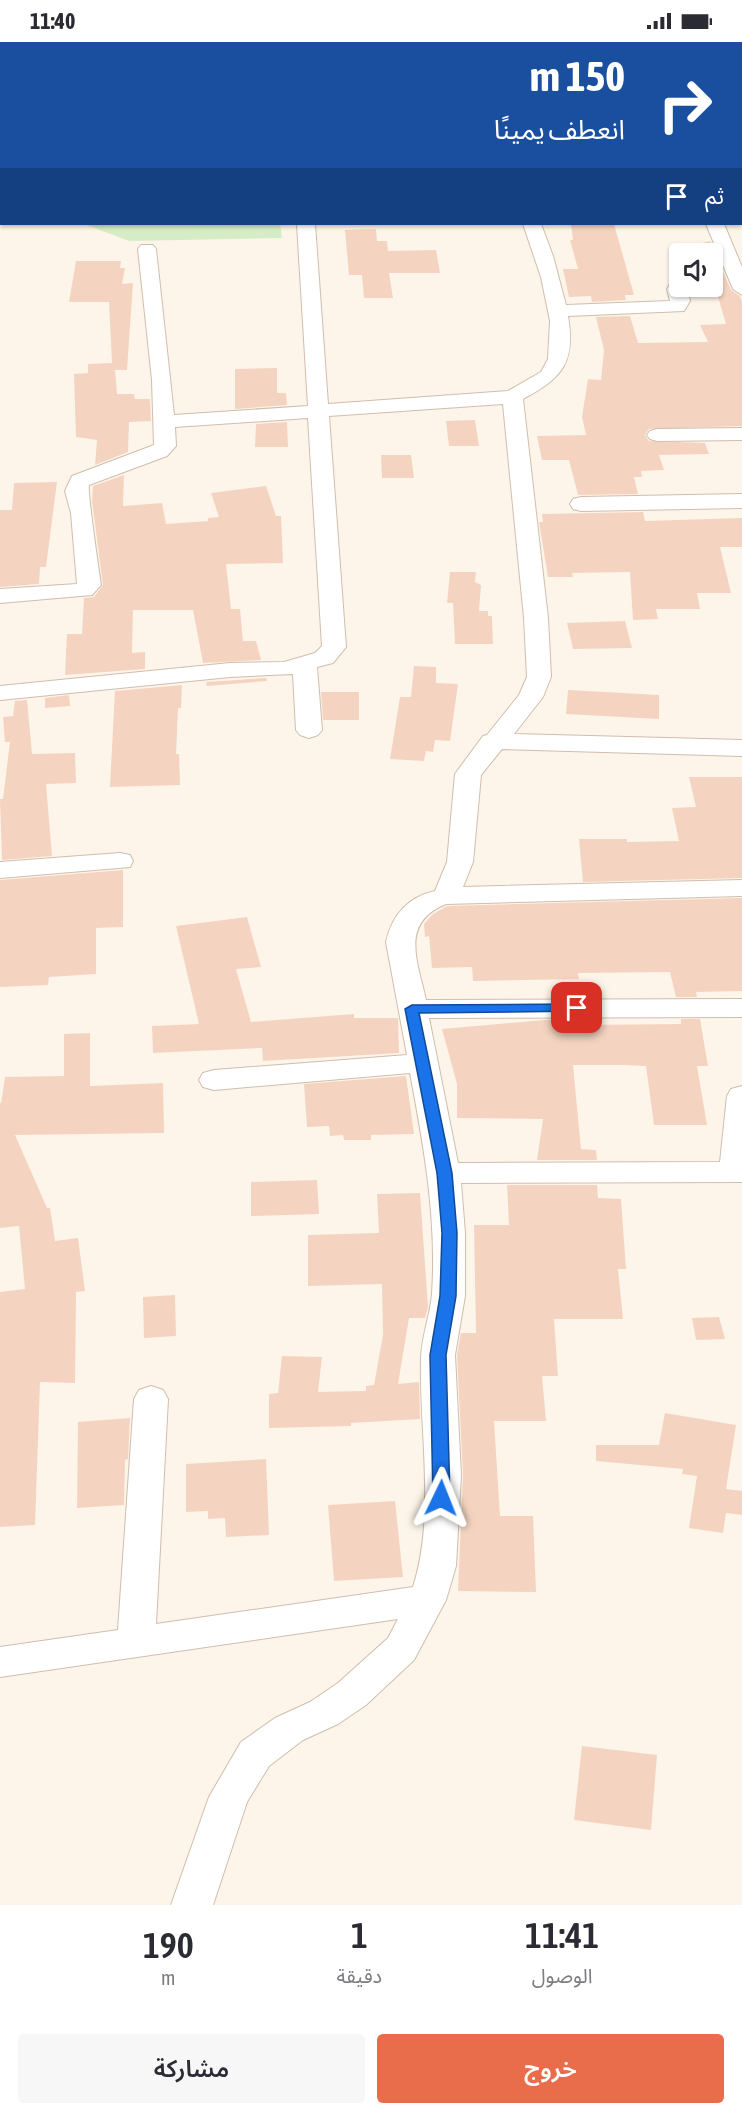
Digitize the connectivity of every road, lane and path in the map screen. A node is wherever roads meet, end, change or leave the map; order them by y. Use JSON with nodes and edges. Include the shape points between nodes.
{"nodes":[{"id":1,"x":306,"y":225,"type":"edge"},
{"id":2,"x":532,"y":225,"type":"edge"},
{"id":3,"x":722,"y":225,"type":"edge"},
{"id":4,"x":147,"y":249,"type":"dead end"},
{"id":5,"x":734,"y":284,"type":"edge"},
{"id":6,"x":678,"y":297,"type":"edge"},
{"id":7,"x":558,"y":311,"type":"junction"},
{"id":8,"x":513,"y":397,"type":"junction"},
{"id":9,"x":320,"y":412,"type":"junction"},
{"id":10,"x":164,"y":422,"type":"junction"},
{"id":11,"x":742,"y":434,"type":"edge"},
{"id":12,"x":657,"y":435,"type":"dead end"},
{"id":13,"x":742,"y":501,"type":"edge"},
{"id":14,"x":581,"y":504,"type":"dead end"},
{"id":15,"x":0,"y":596,"type":"edge"},
{"id":16,"x":305,"y":665,"type":"junction"},
{"id":17,"x":0,"y":693,"type":"edge"},
{"id":18,"x":309,"y":730,"type":"dead end"},
{"id":19,"x":492,"y":741,"type":"junction"},
{"id":20,"x":742,"y":748,"type":"edge"},
{"id":21,"x":120,"y":861,"type":"dead end"},
{"id":22,"x":0,"y":870,"type":"edge"},
{"id":23,"x":742,"y":888,"type":"edge"},
{"id":24,"x":446,"y":896,"type":"junction"},
{"id":25,"x":742,"y":1008,"type":"edge"},
{"id":26,"x":412,"y":1009,"type":"junction"},
{"id":27,"x":423,"y":1063,"type":"junction"},
{"id":28,"x":214,"y":1080,"type":"dead end"},
{"id":29,"x":742,"y":1096,"type":"edge"},
{"id":30,"x":739,"y":1172,"type":"edge"},
{"id":31,"x":444,"y":1173,"type":"junction"},
{"id":32,"x":151,"y":1400,"type":"dead end"},
{"id":33,"x":427,"y":1600,"type":"junction"},
{"id":34,"x":136,"y":1641,"type":"junction"},
{"id":35,"x":0,"y":1662,"type":"edge"},
{"id":36,"x":192,"y":1905,"type":"edge"}],
"edges":[{"from":1,"to":9,"type":"street"},
{"from":2,"to":7,"type":"street"},
{"from":3,"to":5,"type":"street"},
{"from":4,"to":10,"type":"street"},
{"from":6,"to":7,"type":"street","via":[[677,307]]},
{"from":7,"to":8,"type":"street","via":[[560,357],[552,372]]},
{"from":8,"to":9,"type":"street"},
{"from":8,"to":19,"type":"street","via":[[539,677],[531,697]]},
{"from":9,"to":10,"type":"street"},
{"from":9,"to":16,"type":"street","via":[[334,647],[324,658]]},
{"from":10,"to":15,"type":"street","via":[[166,439],[160,452],[80,481],[76,491],[89,585],[84,590]]},
{"from":11,"to":12,"type":"street"},
{"from":13,"to":14,"type":"street"},
{"from":16,"to":17,"type":"street"},
{"from":16,"to":18,"type":"street"},
{"from":19,"to":20,"type":"street"},
{"from":19,"to":24,"type":"street","via":[[468,774],[460,862]]},
{"from":21,"to":22,"type":"street"},
{"from":23,"to":24,"type":"street"},
{"from":24,"to":26,"type":"street","via":[[429,899],[403,924],[400,942]]},
{"from":25,"to":26,"type":"street"},
{"from":26,"to":27,"type":"street"},
{"from":27,"to":28,"type":"street"},
{"from":27,"to":31,"type":"street"},
{"from":29,"to":30,"type":"street"},
{"from":30,"to":31,"type":"street"},
{"from":31,"to":33,"type":"street","via":[[449,1233],[448,1296],[438,1355],[443,1475],[438,1566]]},
{"from":32,"to":34,"type":"street"},
{"from":33,"to":34,"type":"street"},
{"from":33,"to":36,"type":"street","via":[[401,1649],[352,1694],[324,1713],[288,1729],[255,1754],[229,1797]]},
{"from":34,"to":35,"type":"street"}]}
